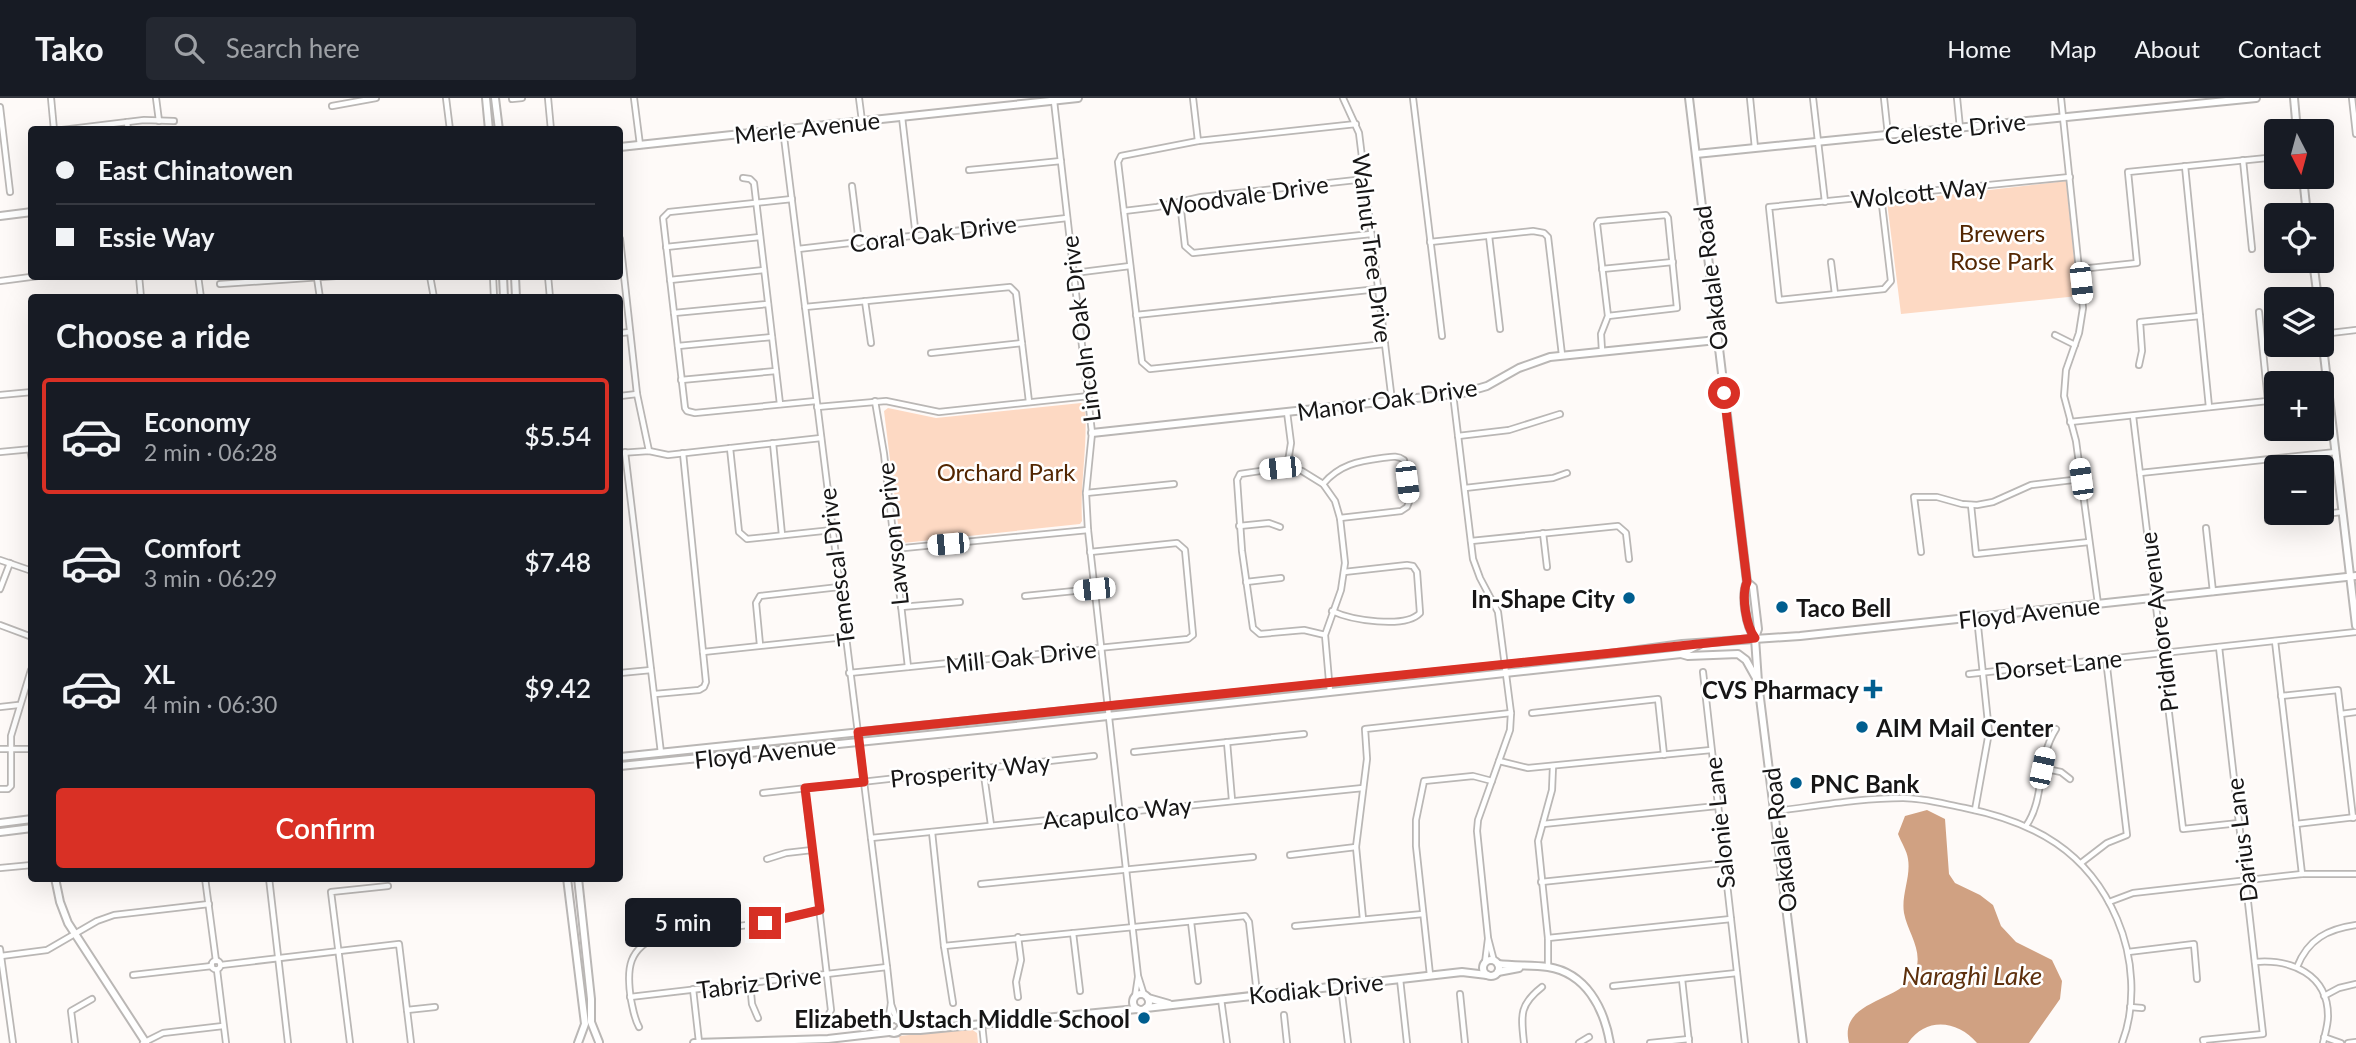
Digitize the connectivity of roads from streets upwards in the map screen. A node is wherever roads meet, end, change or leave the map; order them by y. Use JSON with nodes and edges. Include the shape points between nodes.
{"nodes":[{"id":1,"x":51,"y":98,"type":"edge"},
{"id":2,"x":156,"y":98,"type":"edge"},
{"id":3,"x":376,"y":98,"type":"edge"},
{"id":4,"x":446,"y":98,"type":"edge"},
{"id":5,"x":485,"y":98,"type":"edge"},
{"id":6,"x":495,"y":98,"type":"edge"},
{"id":7,"x":522,"y":98,"type":"edge"},
{"id":8,"x":548,"y":98,"type":"edge"},
{"id":9,"x":635,"y":98,"type":"edge"},
{"id":10,"x":859,"y":98,"type":"edge"},
{"id":11,"x":996,"y":98,"type":"edge"},
{"id":12,"x":1079,"y":98,"type":"edge"},
{"id":13,"x":1193,"y":98,"type":"edge"},
{"id":14,"x":1343,"y":98,"type":"edge"},
{"id":15,"x":1413,"y":98,"type":"edge"},
{"id":16,"x":1689,"y":98,"type":"edge"},
{"id":17,"x":1750,"y":98,"type":"edge"},
{"id":18,"x":1813,"y":98,"type":"edge"},
{"id":19,"x":1884,"y":98,"type":"edge"},
{"id":20,"x":1957,"y":98,"type":"edge"},
{"id":21,"x":2061,"y":98,"type":"edge"},
{"id":22,"x":2256,"y":98,"type":"edge"},
{"id":23,"x":2294,"y":98,"type":"edge"},
{"id":24,"x":2352,"y":98,"type":"edge"},
{"id":25,"x":512,"y":99,"type":"edge"},
{"id":26,"x":2237,"y":99,"type":"edge"},
{"id":27,"x":1054,"y":101,"type":"junction"},
{"id":28,"x":332,"y":106,"type":"dead end"},
{"id":29,"x":0,"y":107,"type":"edge"},
{"id":30,"x":997,"y":107,"type":"junction"},
{"id":31,"x":902,"y":117,"type":"junction"},
{"id":32,"x":2064,"y":117,"type":"junction"},
{"id":33,"x":2296,"y":119,"type":"edge"},
{"id":34,"x":159,"y":121,"type":"junction"},
{"id":35,"x":174,"y":121,"type":"dead end"},
{"id":36,"x":862,"y":121,"type":"junction"},
{"id":37,"x":127,"y":122,"type":"junction"},
{"id":38,"x":1356,"y":124,"type":"junction"},
{"id":39,"x":54,"y":126,"type":"edge"},
{"id":40,"x":104,"y":126,"type":"edge"},
{"id":41,"x":128,"y":126,"type":"edge"},
{"id":42,"x":450,"y":126,"type":"edge"},
{"id":43,"x":488,"y":126,"type":"edge"},
{"id":44,"x":498,"y":126,"type":"edge"},
{"id":45,"x":551,"y":126,"type":"edge"},
{"id":46,"x":1960,"y":128,"type":"junction"},
{"id":47,"x":1,"y":129,"type":"edge"},
{"id":48,"x":783,"y":130,"type":"junction"},
{"id":49,"x":2356,"y":134,"type":"edge"},
{"id":50,"x":1888,"y":135,"type":"junction"},
{"id":51,"x":1198,"y":141,"type":"junction"},
{"id":52,"x":1818,"y":142,"type":"junction"},
{"id":53,"x":640,"y":145,"type":"junction"},
{"id":54,"x":623,"y":147,"type":"edge"},
{"id":55,"x":1755,"y":148,"type":"junction"},
{"id":56,"x":1696,"y":155,"type":"junction"},
{"id":57,"x":2264,"y":158,"type":"edge"},
{"id":58,"x":2243,"y":160,"type":"junction"},
{"id":59,"x":1061,"y":161,"type":"junction"},
{"id":60,"x":2185,"y":166,"type":"junction"},
{"id":61,"x":969,"y":170,"type":"dead end"},
{"id":62,"x":2070,"y":177,"type":"junction"},
{"id":63,"x":743,"y":178,"type":"dead end"},
{"id":64,"x":1365,"y":179,"type":"junction"},
{"id":65,"x":852,"y":186,"type":"dead end"},
{"id":66,"x":10,"y":192,"type":"dead end"},
{"id":67,"x":1881,"y":196,"type":"junction"},
{"id":68,"x":792,"y":199,"type":"junction"},
{"id":69,"x":1180,"y":202,"type":"junction"},
{"id":70,"x":1825,"y":202,"type":"junction"},
{"id":71,"x":756,"y":203,"type":"junction"},
{"id":72,"x":1124,"y":211,"type":"junction"},
{"id":73,"x":28,"y":212,"type":"edge"},
{"id":74,"x":0,"y":215,"type":"edge"},
{"id":75,"x":1067,"y":218,"type":"junction"},
{"id":76,"x":1371,"y":234,"type":"junction"},
{"id":77,"x":1489,"y":236,"type":"junction"},
{"id":78,"x":760,"y":237,"type":"junction"},
{"id":79,"x":916,"y":237,"type":"junction"},
{"id":80,"x":1430,"y":242,"type":"junction"},
{"id":81,"x":859,"y":243,"type":"junction"},
{"id":82,"x":666,"y":247,"type":"junction"},
{"id":83,"x":798,"y":249,"type":"junction"},
{"id":84,"x":2252,"y":249,"type":"dead end"},
{"id":85,"x":1673,"y":262,"type":"junction"},
{"id":86,"x":1832,"y":262,"type":"dead end"},
{"id":87,"x":1130,"y":266,"type":"junction"},
{"id":88,"x":1602,"y":269,"type":"junction"},
{"id":89,"x":2080,"y":269,"type":"junction"},
{"id":90,"x":764,"y":270,"type":"junction"},
{"id":91,"x":1074,"y":273,"type":"junction"},
{"id":92,"x":28,"y":277,"type":"edge"},
{"id":93,"x":285,"y":280,"type":"edge"},
{"id":94,"x":622,"y":280,"type":"edge"},
{"id":95,"x":670,"y":280,"type":"junction"},
{"id":96,"x":0,"y":281,"type":"edge"},
{"id":97,"x":220,"y":284,"type":"dead end"},
{"id":98,"x":1378,"y":289,"type":"junction"},
{"id":99,"x":1835,"y":294,"type":"junction"},
{"id":100,"x":865,"y":300,"type":"junction"},
{"id":101,"x":768,"y":304,"type":"junction"},
{"id":102,"x":805,"y":307,"type":"junction"},
{"id":103,"x":2259,"y":312,"type":"dead end"},
{"id":104,"x":674,"y":313,"type":"junction"},
{"id":105,"x":1136,"y":315,"type":"junction"},
{"id":106,"x":1608,"y":316,"type":"junction"},
{"id":107,"x":2200,"y":316,"type":"junction"},
{"id":108,"x":1500,"y":329,"type":"dead end"},
{"id":109,"x":2356,"y":330,"type":"edge"},
{"id":110,"x":630,"y":332,"type":"junction"},
{"id":111,"x":623,"y":333,"type":"edge"},
{"id":112,"x":2334,"y":334,"type":"edge"},
{"id":113,"x":2055,"y":335,"type":"dead end"},
{"id":114,"x":1442,"y":336,"type":"dead end"},
{"id":115,"x":772,"y":337,"type":"junction"},
{"id":116,"x":1717,"y":340,"type":"junction"},
{"id":117,"x":871,"y":343,"type":"dead end"},
{"id":118,"x":1022,"y":343,"type":"junction"},
{"id":119,"x":1385,"y":344,"type":"junction"},
{"id":120,"x":2075,"y":345,"type":"junction"},
{"id":121,"x":678,"y":346,"type":"junction"},
{"id":122,"x":1602,"y":351,"type":"junction"},
{"id":123,"x":931,"y":354,"type":"dead end"},
{"id":124,"x":1562,"y":355,"type":"junction"},
{"id":125,"x":2139,"y":365,"type":"dead end"},
{"id":126,"x":776,"y":371,"type":"junction"},
{"id":127,"x":2265,"y":371,"type":"edge"},
{"id":128,"x":681,"y":380,"type":"junction"},
{"id":129,"x":28,"y":392,"type":"edge"},
{"id":130,"x":637,"y":394,"type":"junction"},
{"id":131,"x":1453,"y":394,"type":"junction"},
{"id":132,"x":0,"y":395,"type":"edge"},
{"id":133,"x":623,"y":396,"type":"edge"},
{"id":134,"x":1089,"y":396,"type":"junction"},
{"id":135,"x":816,"y":401,"type":"junction"},
{"id":136,"x":875,"y":401,"type":"junction"},
{"id":137,"x":1392,"y":401,"type":"junction"},
{"id":138,"x":2264,"y":401,"type":"edge"},
{"id":139,"x":1029,"y":402,"type":"junction"},
{"id":140,"x":780,"y":404,"type":"junction"},
{"id":141,"x":817,"y":407,"type":"junction"},
{"id":142,"x":2210,"y":407,"type":"junction"},
{"id":143,"x":1287,"y":412,"type":"junction"},
{"id":144,"x":1560,"y":414,"type":"dead end"},
{"id":145,"x":2133,"y":416,"type":"junction"},
{"id":146,"x":2070,"y":422,"type":"junction"},
{"id":147,"x":1093,"y":433,"type":"junction"},
{"id":148,"x":1458,"y":436,"type":"junction"},
{"id":149,"x":821,"y":438,"type":"junction"},
{"id":150,"x":2334,"y":441,"type":"edge"},
{"id":151,"x":774,"y":443,"type":"junction"},
{"id":152,"x":730,"y":447,"type":"junction"},
{"id":153,"x":28,"y":449,"type":"edge"},
{"id":154,"x":649,"y":451,"type":"junction"},
{"id":155,"x":0,"y":452,"type":"edge"},
{"id":156,"x":623,"y":452,"type":"edge"},
{"id":157,"x":2336,"y":452,"type":"junction"},
{"id":158,"x":683,"y":453,"type":"junction"},
{"id":159,"x":623,"y":460,"type":"edge"},
{"id":160,"x":1287,"y":468,"type":"junction"},
{"id":161,"x":1567,"y":473,"type":"dead end"},
{"id":162,"x":2140,"y":473,"type":"junction"},
{"id":163,"x":2081,"y":479,"type":"junction"},
{"id":164,"x":1174,"y":484,"type":"dead end"},
{"id":165,"x":1323,"y":484,"type":"junction"},
{"id":166,"x":1465,"y":488,"type":"junction"},
{"id":167,"x":1086,"y":494,"type":"junction"},
{"id":168,"x":1971,"y":505,"type":"junction"},
{"id":169,"x":2343,"y":512,"type":"junction"},
{"id":170,"x":2334,"y":513,"type":"edge"},
{"id":171,"x":1340,"y":518,"type":"junction"},
{"id":172,"x":1239,"y":526,"type":"junction"},
{"id":173,"x":1280,"y":527,"type":"dead end"},
{"id":174,"x":2206,"y":528,"type":"dead end"},
{"id":175,"x":832,"y":530,"type":"junction"},
{"id":176,"x":1088,"y":530,"type":"junction"},
{"id":177,"x":1543,"y":533,"type":"junction"},
{"id":178,"x":782,"y":535,"type":"junction"},
{"id":179,"x":1471,"y":541,"type":"junction"},
{"id":180,"x":2089,"y":542,"type":"junction"},
{"id":181,"x":894,"y":549,"type":"junction"},
{"id":182,"x":1090,"y":552,"type":"junction"},
{"id":183,"x":1921,"y":552,"type":"dead end"},
{"id":184,"x":0,"y":559,"type":"edge"},
{"id":185,"x":1629,"y":559,"type":"dead end"},
{"id":186,"x":10,"y":563,"type":"junction"},
{"id":187,"x":1547,"y":567,"type":"dead end"},
{"id":188,"x":28,"y":570,"type":"edge"},
{"id":189,"x":1344,"y":572,"type":"junction"},
{"id":190,"x":2353,"y":576,"type":"edge"},
{"id":191,"x":1281,"y":578,"type":"dead end"},
{"id":192,"x":1245,"y":582,"type":"junction"},
{"id":193,"x":839,"y":587,"type":"junction"},
{"id":194,"x":0,"y":589,"type":"edge"},
{"id":195,"x":1094,"y":589,"type":"junction"},
{"id":196,"x":2213,"y":592,"type":"junction"},
{"id":197,"x":1025,"y":596,"type":"dead end"},
{"id":198,"x":2155,"y":598,"type":"junction"},
{"id":199,"x":1517,"y":600,"type":"dead end"},
{"id":200,"x":960,"y":602,"type":"dead end"},
{"id":201,"x":2098,"y":604,"type":"junction"},
{"id":202,"x":1495,"y":605,"type":"junction"},
{"id":203,"x":901,"y":607,"type":"junction"},
{"id":204,"x":1332,"y":611,"type":"junction"},
{"id":205,"x":1977,"y":617,"type":"junction"},
{"id":206,"x":0,"y":625,"type":"edge"},
{"id":207,"x":2356,"y":626,"type":"edge"},
{"id":208,"x":2356,"y":632,"type":"edge"},
{"id":209,"x":1325,"y":635,"type":"junction"},
{"id":210,"x":28,"y":636,"type":"edge"},
{"id":211,"x":845,"y":637,"type":"junction"},
{"id":212,"x":1755,"y":638,"type":"junction"},
{"id":213,"x":2275,"y":640,"type":"junction"},
{"id":214,"x":1702,"y":643,"type":"junction"},
{"id":215,"x":760,"y":645,"type":"junction"},
{"id":216,"x":2218,"y":647,"type":"junction"},
{"id":217,"x":1102,"y":648,"type":"junction"},
{"id":218,"x":703,"y":652,"type":"junction"},
{"id":219,"x":2162,"y":653,"type":"junction"},
{"id":220,"x":1681,"y":654,"type":"junction"},
{"id":221,"x":2106,"y":659,"type":"junction"},
{"id":222,"x":1505,"y":665,"type":"junction"},
{"id":223,"x":908,"y":667,"type":"junction"},
{"id":224,"x":651,"y":670,"type":"junction"},
{"id":225,"x":1703,"y":672,"type":"dead end"},
{"id":226,"x":1983,"y":672,"type":"junction"},
{"id":227,"x":623,"y":673,"type":"edge"},
{"id":228,"x":849,"y":673,"type":"junction"},
{"id":229,"x":1506,"y":674,"type":"junction"},
{"id":230,"x":1969,"y":674,"type":"dead end"},
{"id":231,"x":28,"y":678,"type":"edge"},
{"id":232,"x":1758,"y":682,"type":"junction"},
{"id":233,"x":1329,"y":683,"type":"junction"},
{"id":234,"x":1329,"y":692,"type":"junction"},
{"id":235,"x":654,"y":694,"type":"junction"},
{"id":236,"x":2281,"y":696,"type":"junction"},
{"id":237,"x":18,"y":705,"type":"junction"},
{"id":238,"x":1109,"y":706,"type":"junction"},
{"id":239,"x":0,"y":707,"type":"edge"},
{"id":240,"x":2356,"y":712,"type":"edge"},
{"id":241,"x":1511,"y":713,"type":"junction"},
{"id":242,"x":1532,"y":713,"type":"dead end"},
{"id":243,"x":2341,"y":714,"type":"junction"},
{"id":244,"x":1110,"y":716,"type":"junction"},
{"id":245,"x":2056,"y":729,"type":"dead end"},
{"id":246,"x":858,"y":732,"type":"junction"},
{"id":247,"x":1304,"y":734,"type":"dead end"},
{"id":248,"x":859,"y":742,"type":"junction"},
{"id":249,"x":1227,"y":742,"type":"junction"},
{"id":250,"x":10,"y":748,"type":"junction"},
{"id":251,"x":0,"y":749,"type":"edge"},
{"id":252,"x":28,"y":749,"type":"edge"},
{"id":253,"x":1711,"y":750,"type":"junction"},
{"id":254,"x":1134,"y":752,"type":"dead end"},
{"id":255,"x":661,"y":753,"type":"junction"},
{"id":256,"x":1664,"y":755,"type":"junction"},
{"id":257,"x":1094,"y":756,"type":"dead end"},
{"id":258,"x":623,"y":757,"type":"edge"},
{"id":259,"x":1499,"y":761,"type":"junction"},
{"id":260,"x":2356,"y":765,"type":"edge"},
{"id":261,"x":623,"y":766,"type":"edge"},
{"id":262,"x":1553,"y":766,"type":"junction"},
{"id":263,"x":2347,"y":766,"type":"junction"},
{"id":264,"x":983,"y":768,"type":"junction"},
{"id":265,"x":2042,"y":768,"type":"junction"},
{"id":266,"x":2070,"y":779,"type":"dead end"},
{"id":267,"x":1492,"y":781,"type":"junction"},
{"id":268,"x":864,"y":782,"type":"junction"},
{"id":269,"x":805,"y":788,"type":"junction"},
{"id":270,"x":1363,"y":788,"type":"junction"},
{"id":271,"x":0,"y":789,"type":"edge"},
{"id":272,"x":763,"y":793,"type":"dead end"},
{"id":273,"x":1232,"y":800,"type":"junction"},
{"id":274,"x":1717,"y":806,"type":"junction"},
{"id":275,"x":1975,"y":810,"type":"junction"},
{"id":276,"x":1776,"y":811,"type":"junction"},
{"id":277,"x":1120,"y":812,"type":"junction"},
{"id":278,"x":2354,"y":818,"type":"edge"},
{"id":279,"x":28,"y":820,"type":"edge"},
{"id":280,"x":0,"y":823,"type":"edge"},
{"id":281,"x":2239,"y":823,"type":"junction"},
{"id":282,"x":1543,"y":824,"type":"junction"},
{"id":283,"x":2296,"y":824,"type":"junction"},
{"id":284,"x":991,"y":825,"type":"junction"},
{"id":285,"x":2026,"y":826,"type":"junction"},
{"id":286,"x":28,"y":828,"type":"edge"},
{"id":287,"x":932,"y":831,"type":"junction"},
{"id":288,"x":0,"y":832,"type":"edge"},
{"id":289,"x":871,"y":838,"type":"junction"},
{"id":290,"x":1356,"y":847,"type":"junction"},
{"id":291,"x":812,"y":850,"type":"junction"},
{"id":292,"x":1290,"y":855,"type":"dead end"},
{"id":293,"x":1253,"y":858,"type":"dead end"},
{"id":294,"x":767,"y":859,"type":"dead end"},
{"id":295,"x":1723,"y":863,"type":"junction"},
{"id":296,"x":2081,"y":863,"type":"junction"},
{"id":297,"x":28,"y":865,"type":"edge"},
{"id":298,"x":0,"y":868,"type":"edge"},
{"id":299,"x":1126,"y":869,"type":"junction"},
{"id":300,"x":2302,"y":874,"type":"junction"},
{"id":301,"x":2356,"y":874,"type":"edge"},
{"id":302,"x":2246,"y":880,"type":"junction"},
{"id":303,"x":56,"y":882,"type":"edge"},
{"id":304,"x":206,"y":882,"type":"edge"},
{"id":305,"x":270,"y":882,"type":"edge"},
{"id":306,"x":567,"y":882,"type":"edge"},
{"id":307,"x":578,"y":882,"type":"edge"},
{"id":308,"x":1541,"y":882,"type":"junction"},
{"id":309,"x":981,"y":884,"type":"dead end"},
{"id":310,"x":388,"y":886,"type":"dead end"},
{"id":311,"x":2109,"y":902,"type":"junction"},
{"id":312,"x":209,"y":904,"type":"junction"},
{"id":313,"x":820,"y":910,"type":"junction"},
{"id":314,"x":1423,"y":914,"type":"junction"},
{"id":315,"x":1363,"y":919,"type":"junction"},
{"id":316,"x":1731,"y":919,"type":"junction"},
{"id":317,"x":1191,"y":922,"type":"junction"},
{"id":318,"x":2356,"y":925,"type":"edge"},
{"id":319,"x":1295,"y":926,"type":"dead end"},
{"id":320,"x":1133,"y":928,"type":"junction"},
{"id":321,"x":1073,"y":933,"type":"junction"},
{"id":322,"x":75,"y":934,"type":"junction"},
{"id":323,"x":1018,"y":937,"type":"junction"},
{"id":324,"x":1488,"y":938,"type":"junction"},
{"id":325,"x":1548,"y":938,"type":"junction"},
{"id":326,"x":944,"y":946,"type":"junction"},
{"id":327,"x":0,"y":948,"type":"edge"},
{"id":328,"x":339,"y":951,"type":"junction"},
{"id":329,"x":2127,"y":952,"type":"junction"},
{"id":330,"x":1,"y":956,"type":"edge"},
{"id":331,"x":279,"y":958,"type":"junction"},
{"id":332,"x":1496,"y":962,"type":"junction"},
{"id":333,"x":2255,"y":962,"type":"junction"},
{"id":334,"x":1485,"y":964,"type":"junction"},
{"id":335,"x":1524,"y":966,"type":"junction"},
{"id":336,"x":217,"y":967,"type":"junction"},
{"id":337,"x":887,"y":967,"type":"junction"},
{"id":338,"x":1548,"y":967,"type":"junction"},
{"id":339,"x":2297,"y":967,"type":"junction"},
{"id":340,"x":1462,"y":972,"type":"junction"},
{"id":341,"x":1498,"y":972,"type":"junction"},
{"id":342,"x":1737,"y":973,"type":"junction"},
{"id":343,"x":827,"y":974,"type":"junction"},
{"id":344,"x":133,"y":975,"type":"dead end"},
{"id":345,"x":1430,"y":975,"type":"junction"},
{"id":346,"x":1487,"y":975,"type":"junction"},
{"id":347,"x":1138,"y":976,"type":"junction"},
{"id":348,"x":1399,"y":979,"type":"junction"},
{"id":349,"x":1682,"y":979,"type":"junction"},
{"id":350,"x":2197,"y":979,"type":"dead end"},
{"id":351,"x":1198,"y":981,"type":"dead end"},
{"id":352,"x":750,"y":983,"type":"junction"},
{"id":353,"x":2356,"y":984,"type":"edge"},
{"id":354,"x":1341,"y":985,"type":"junction"},
{"id":355,"x":1614,"y":986,"type":"dead end"},
{"id":356,"x":1542,"y":987,"type":"dead end"},
{"id":357,"x":693,"y":989,"type":"junction"},
{"id":358,"x":1080,"y":991,"type":"dead end"},
{"id":359,"x":1257,"y":994,"type":"junction"},
{"id":360,"x":1460,"y":994,"type":"dead end"},
{"id":361,"x":630,"y":996,"type":"junction"},
{"id":362,"x":1146,"y":996,"type":"junction"},
{"id":363,"x":2324,"y":996,"type":"junction"},
{"id":364,"x":1018,"y":998,"type":"dead end"},
{"id":365,"x":1135,"y":998,"type":"junction"},
{"id":366,"x":92,"y":999,"type":"dead end"},
{"id":367,"x":1220,"y":999,"type":"junction"},
{"id":368,"x":891,"y":1003,"type":"junction"},
{"id":369,"x":953,"y":1003,"type":"dead end"},
{"id":370,"x":1170,"y":1004,"type":"junction"},
{"id":371,"x":435,"y":1007,"type":"dead end"},
{"id":372,"x":2130,"y":1007,"type":"junction"},
{"id":373,"x":1146,"y":1008,"type":"junction"},
{"id":374,"x":2142,"y":1008,"type":"dead end"},
{"id":375,"x":1137,"y":1009,"type":"junction"},
{"id":376,"x":407,"y":1010,"type":"junction"},
{"id":377,"x":1112,"y":1010,"type":"junction"},
{"id":378,"x":1284,"y":1015,"type":"dead end"},
{"id":379,"x":758,"y":1018,"type":"dead end"},
{"id":380,"x":827,"y":1018,"type":"dead end"},
{"id":381,"x":898,"y":1021,"type":"junction"},
{"id":382,"x":888,"y":1023,"type":"junction"},
{"id":383,"x":981,"y":1024,"type":"junction"},
{"id":384,"x":223,"y":1026,"type":"junction"},
{"id":385,"x":639,"y":1027,"type":"dead end"},
{"id":386,"x":927,"y":1029,"type":"junction"},
{"id":387,"x":899,"y":1030,"type":"junction"},
{"id":388,"x":889,"y":1032,"type":"junction"},
{"id":389,"x":871,"y":1034,"type":"junction"},
{"id":390,"x":1589,"y":1037,"type":"dead end"},
{"id":391,"x":2323,"y":1040,"type":"edge"},
{"id":392,"x":1689,"y":1041,"type":"edge"},
{"id":393,"x":599,"y":1042,"type":"edge"},
{"id":394,"x":696,"y":1042,"type":"edge"},
{"id":395,"x":811,"y":1042,"type":"edge"},
{"id":396,"x":2204,"y":1042,"type":"edge"},
{"id":397,"x":2356,"y":1042,"type":"edge"},
{"id":398,"x":13,"y":1043,"type":"edge"},
{"id":399,"x":75,"y":1043,"type":"edge"},
{"id":400,"x":145,"y":1043,"type":"edge"},
{"id":401,"x":226,"y":1043,"type":"edge"},
{"id":402,"x":288,"y":1043,"type":"edge"},
{"id":403,"x":350,"y":1043,"type":"edge"},
{"id":404,"x":411,"y":1043,"type":"edge"},
{"id":405,"x":578,"y":1043,"type":"edge"},
{"id":406,"x":984,"y":1043,"type":"edge"},
{"id":407,"x":1227,"y":1043,"type":"edge"},
{"id":408,"x":1287,"y":1043,"type":"edge"},
{"id":409,"x":1348,"y":1043,"type":"edge"},
{"id":410,"x":1407,"y":1043,"type":"edge"},
{"id":411,"x":1465,"y":1043,"type":"edge"},
{"id":412,"x":1524,"y":1043,"type":"edge"},
{"id":413,"x":1579,"y":1043,"type":"edge"},
{"id":414,"x":1610,"y":1043,"type":"edge"},
{"id":415,"x":1650,"y":1043,"type":"edge"},
{"id":416,"x":1745,"y":1043,"type":"edge"},
{"id":417,"x":1803,"y":1043,"type":"edge"},
{"id":418,"x":2122,"y":1043,"type":"edge"},
{"id":419,"x":2341,"y":1043,"type":"edge"},
{"id":420,"x":2348,"y":1043,"type":"edge"}],
"edges":[{"from":1,"to":39,"type":"street"},
{"from":2,"to":34,"type":"street"},
{"from":3,"to":28,"type":"street"},
{"from":4,"to":42,"type":"street"},
{"from":5,"to":43,"type":"street"},
{"from":6,"to":44,"type":"street"},
{"from":7,"to":25,"type":"street"},
{"from":8,"to":45,"type":"street"},
{"from":9,"to":53,"type":"street"},
{"from":10,"to":36,"type":"street"},
{"from":11,"to":30,"type":"street"},
{"from":12,"to":27,"type":"street","name":"Merle Avenue"},
{"from":13,"to":51,"type":"street"},
{"from":14,"to":38,"type":"street","name":"Walnut Tree Drive"},
{"from":15,"to":80,"type":"street"},
{"from":16,"to":56,"type":"street","name":"Oakdale Road"},
{"from":17,"to":55,"type":"street"},
{"from":18,"to":52,"type":"street"},
{"from":19,"to":50,"type":"street"},
{"from":20,"to":46,"type":"street"},
{"from":21,"to":32,"type":"street"},
{"from":22,"to":26,"type":"street","name":"Celeste Drive"},
{"from":23,"to":33,"type":"street"},
{"from":24,"to":49,"type":"street"},
{"from":26,"to":32,"type":"street","name":"Celeste Drive"},
{"from":27,"to":30,"type":"street","name":"Merle Avenue"},
{"from":27,"to":59,"type":"street","name":"Lincoln Oak Drive"},
{"from":29,"to":47,"type":"street"},
{"from":30,"to":31,"type":"street","name":"Merle Avenue"},
{"from":31,"to":36,"type":"street","name":"Merle Avenue"},
{"from":31,"to":79,"type":"street"},
{"from":32,"to":46,"type":"street","name":"Celeste Drive"},
{"from":32,"to":62,"type":"street"},
{"from":34,"to":35,"type":"street"},
{"from":34,"to":37,"type":"street"},
{"from":36,"to":48,"type":"street","name":"Merle Avenue"},
{"from":37,"to":40,"type":"street"},
{"from":37,"to":41,"type":"street"},
{"from":38,"to":51,"type":"street"},
{"from":38,"to":64,"type":"street","name":"Walnut Tree Drive"},
{"from":46,"to":50,"type":"street","name":"Celeste Drive"},
{"from":47,"to":66,"type":"street"},
{"from":48,"to":53,"type":"street","name":"Merle Avenue"},
{"from":48,"to":68,"type":"street","name":"Temescal Drive"},
{"from":50,"to":52,"type":"street","name":"Celeste Drive"},
{"from":51,"to":72,"type":"street","via":[[1121,156]]},
{"from":52,"to":55,"type":"street","name":"Celeste Drive"},
{"from":52,"to":70,"type":"street"},
{"from":53,"to":54,"type":"street","name":"Merle Avenue"},
{"from":55,"to":56,"type":"street","name":"Celeste Drive"},
{"from":56,"to":116,"type":"street","name":"Oakdale Road"},
{"from":57,"to":58,"type":"street"},
{"from":58,"to":60,"type":"street"},
{"from":58,"to":84,"type":"street"},
{"from":59,"to":61,"type":"street"},
{"from":59,"to":75,"type":"street","name":"Lincoln Oak Drive"},
{"from":60,"to":89,"type":"street","via":[[2128,172],[2137,263]]},
{"from":60,"to":107,"type":"street"},
{"from":62,"to":67,"type":"street","name":"Wolcott Way"},
{"from":62,"to":89,"type":"street"},
{"from":63,"to":71,"type":"street","via":[[753,181]]},
{"from":64,"to":69,"type":"street","name":"Woodvale Drive"},
{"from":64,"to":76,"type":"street","name":"Walnut Tree Drive"},
{"from":65,"to":81,"type":"street"},
{"from":67,"to":70,"type":"street","name":"Wolcott Way"},
{"from":67,"to":99,"type":"street","via":[[1891,282],[1884,289]]},
{"from":68,"to":71,"type":"street"},
{"from":68,"to":83,"type":"street","name":"Temescal Drive"},
{"from":69,"to":72,"type":"street","name":"Woodvale Drive"},
{"from":69,"to":76,"type":"street","via":[[1185,246],[1193,253]]},
{"from":70,"to":99,"type":"street","name":"Wolcott Way","via":[[1769,208],[1779,300]]},
{"from":71,"to":78,"type":"street"},
{"from":71,"to":82,"type":"street","via":[[669,212],[663,218]]},
{"from":72,"to":87,"type":"street"},
{"from":73,"to":74,"type":"street"},
{"from":75,"to":79,"type":"street","name":"Coral Oak Drive"},
{"from":75,"to":91,"type":"street","name":"Lincoln Oak Drive"},
{"from":76,"to":98,"type":"street","name":"Walnut Tree Drive"},
{"from":77,"to":80,"type":"street"},
{"from":77,"to":108,"type":"street"},
{"from":77,"to":124,"type":"street","via":[[1533,231],[1548,237]]},
{"from":78,"to":82,"type":"street"},
{"from":78,"to":90,"type":"street"},
{"from":79,"to":81,"type":"street","name":"Coral Oak Drive"},
{"from":80,"to":114,"type":"street"},
{"from":81,"to":83,"type":"street","name":"Coral Oak Drive"},
{"from":82,"to":95,"type":"street"},
{"from":83,"to":102,"type":"street","name":"Temescal Drive"},
{"from":85,"to":88,"type":"street"},
{"from":85,"to":88,"type":"street","via":[[1667,216],[1598,222]]},
{"from":85,"to":106,"type":"street","via":[[1677,308]]},
{"from":86,"to":99,"type":"street"},
{"from":87,"to":91,"type":"street"},
{"from":87,"to":105,"type":"street"},
{"from":88,"to":106,"type":"street"},
{"from":89,"to":120,"type":"street","via":[[2083,308]]},
{"from":90,"to":95,"type":"street"},
{"from":90,"to":101,"type":"street"},
{"from":91,"to":134,"type":"street","name":"Lincoln Oak Drive"},
{"from":92,"to":96,"type":"street"},
{"from":93,"to":97,"type":"street"},
{"from":94,"to":110,"type":"street"},
{"from":95,"to":104,"type":"street"},
{"from":98,"to":105,"type":"street"},
{"from":98,"to":119,"type":"street","name":"Walnut Tree Drive"},
{"from":100,"to":102,"type":"street"},
{"from":100,"to":117,"type":"street"},
{"from":100,"to":118,"type":"street","via":[[1007,286],[1016,293]]},
{"from":101,"to":104,"type":"street"},
{"from":101,"to":115,"type":"street"},
{"from":102,"to":135,"type":"street","name":"Temescal Drive"},
{"from":103,"to":127,"type":"street"},
{"from":104,"to":121,"type":"street"},
{"from":105,"to":119,"type":"street","via":[[1142,362],[1150,369]]},
{"from":106,"to":122,"type":"street","via":[[1601,334]]},
{"from":107,"to":125,"type":"street","via":[[2140,322]]},
{"from":107,"to":142,"type":"street"},
{"from":109,"to":112,"type":"street"},
{"from":110,"to":111,"type":"street"},
{"from":110,"to":130,"type":"street"},
{"from":113,"to":120,"type":"street"},
{"from":115,"to":121,"type":"street"},
{"from":115,"to":126,"type":"street"},
{"from":116,"to":122,"type":"street","name":"Manor Oak Drive"},
{"from":116,"to":212,"type":"street","name":"Oakdale Road","via":[[1747,582],[1746,606]]},
{"from":118,"to":123,"type":"street"},
{"from":118,"to":139,"type":"street"},
{"from":119,"to":137,"type":"street","name":"Walnut Tree Drive"},
{"from":120,"to":146,"type":"street","via":[[2064,383]]},
{"from":121,"to":128,"type":"street"},
{"from":122,"to":124,"type":"street","name":"Manor Oak Drive"},
{"from":124,"to":131,"type":"street","name":"Manor Oak Drive","via":[[1528,363],[1476,390]]},
{"from":126,"to":128,"type":"street"},
{"from":126,"to":140,"type":"street"},
{"from":128,"to":140,"type":"street","via":[[685,408],[691,413]]},
{"from":129,"to":132,"type":"street"},
{"from":130,"to":133,"type":"street"},
{"from":130,"to":154,"type":"street"},
{"from":131,"to":137,"type":"street","name":"Manor Oak Drive"},
{"from":131,"to":148,"type":"street"},
{"from":134,"to":139,"type":"street"},
{"from":134,"to":147,"type":"street","name":"Lincoln Oak Drive"},
{"from":135,"to":140,"type":"street"},
{"from":135,"to":141,"type":"street","name":"Temescal Drive"},
{"from":136,"to":139,"type":"street","via":[[933,412]]},
{"from":136,"to":141,"type":"street"},
{"from":136,"to":181,"type":"street","name":"Lawson Drive"},
{"from":137,"to":143,"type":"street","name":"Manor Oak Drive"},
{"from":138,"to":142,"type":"street"},
{"from":141,"to":149,"type":"street","name":"Temescal Drive"},
{"from":142,"to":145,"type":"street"},
{"from":143,"to":147,"type":"street","name":"Manor Oak Drive"},
{"from":143,"to":160,"type":"street","via":[[1291,443]]},
{"from":144,"to":148,"type":"street","via":[[1509,430]]},
{"from":145,"to":146,"type":"street"},
{"from":145,"to":162,"type":"street","name":"Pridmore Avenue"},
{"from":146,"to":163,"type":"street"},
{"from":147,"to":167,"type":"street","name":"Lincoln Oak Drive"},
{"from":148,"to":166,"type":"street"},
{"from":149,"to":151,"type":"street"},
{"from":149,"to":175,"type":"street","name":"Temescal Drive"},
{"from":150,"to":157,"type":"street"},
{"from":151,"to":152,"type":"street"},
{"from":151,"to":178,"type":"street"},
{"from":152,"to":158,"type":"street"},
{"from":152,"to":178,"type":"street","via":[[739,532],[747,539]]},
{"from":153,"to":155,"type":"street"},
{"from":154,"to":156,"type":"street"},
{"from":154,"to":158,"type":"street"},
{"from":157,"to":162,"type":"street"},
{"from":157,"to":169,"type":"street"},
{"from":158,"to":218,"type":"street"},
{"from":159,"to":224,"type":"street"},
{"from":160,"to":165,"type":"street","via":[[1310,474]]},
{"from":160,"to":172,"type":"street","via":[[1239,475]]},
{"from":161,"to":166,"type":"street"},
{"from":162,"to":198,"type":"street","name":"Pridmore Avenue"},
{"from":163,"to":168,"type":"street","via":[[2031,485],[1993,502]]},
{"from":163,"to":180,"type":"street"},
{"from":164,"to":167,"type":"street"},
{"from":165,"to":171,"type":"street"},
{"from":165,"to":171,"type":"street","via":[[1353,463],[1396,456],[1405,463],[1407,507]]},
{"from":166,"to":179,"type":"street"},
{"from":167,"to":176,"type":"street","name":"Lincoln Oak Drive"},
{"from":168,"to":180,"type":"street","via":[[1976,554]]},
{"from":168,"to":183,"type":"street","via":[[1937,496],[1914,498]]},
{"from":169,"to":170,"type":"street"},
{"from":169,"to":190,"type":"street"},
{"from":171,"to":189,"type":"street"},
{"from":172,"to":173,"type":"street","via":[[1269,523]]},
{"from":172,"to":192,"type":"street"},
{"from":174,"to":196,"type":"street"},
{"from":175,"to":178,"type":"street"},
{"from":175,"to":193,"type":"street","name":"Temescal Drive"},
{"from":176,"to":181,"type":"street"},
{"from":176,"to":182,"type":"street","name":"Lincoln Oak Drive"},
{"from":177,"to":179,"type":"street"},
{"from":177,"to":185,"type":"street","via":[[1618,526],[1626,533]]},
{"from":177,"to":187,"type":"street"},
{"from":179,"to":202,"type":"street","via":[[1476,569]]},
{"from":180,"to":201,"type":"street"},
{"from":181,"to":203,"type":"street","name":"Lawson Drive"},
{"from":182,"to":195,"type":"street","name":"Lincoln Oak Drive"},
{"from":182,"to":217,"type":"street","name":"Mill Oak Drive","via":[[1177,543],[1185,550],[1190,589],[1194,629],[1188,639]]},
{"from":184,"to":186,"type":"street"},
{"from":186,"to":188,"type":"street"},
{"from":186,"to":194,"type":"street"},
{"from":189,"to":204,"type":"street"},
{"from":189,"to":204,"type":"street","via":[[1413,566],[1421,610],[1414,618],[1367,622]]},
{"from":190,"to":196,"type":"street","name":"Floyd Avenue"},
{"from":190,"to":207,"type":"street"},
{"from":191,"to":192,"type":"street"},
{"from":192,"to":209,"type":"street","via":[[1256,632],[1304,630]]},
{"from":193,"to":211,"type":"street","name":"Temescal Drive"},
{"from":193,"to":215,"type":"street","via":[[758,598]]},
{"from":195,"to":197,"type":"street"},
{"from":195,"to":217,"type":"street","name":"Lincoln Oak Drive"},
{"from":196,"to":198,"type":"street","name":"Floyd Avenue"},
{"from":198,"to":201,"type":"street","name":"Floyd Avenue"},
{"from":198,"to":219,"type":"street","name":"Pridmore Avenue"},
{"from":199,"to":202,"type":"street"},
{"from":200,"to":203,"type":"street"},
{"from":201,"to":205,"type":"street","name":"Floyd Avenue"},
{"from":202,"to":222,"type":"street"},
{"from":203,"to":223,"type":"street","name":"Lawson Drive"},
{"from":204,"to":209,"type":"street"},
{"from":205,"to":212,"type":"street","name":"Floyd Avenue"},
{"from":205,"to":226,"type":"street"},
{"from":206,"to":210,"type":"street"},
{"from":208,"to":213,"type":"street","name":"Dorset Lane"},
{"from":209,"to":233,"type":"street"},
{"from":211,"to":215,"type":"street"},
{"from":211,"to":228,"type":"street","name":"Temescal Drive"},
{"from":212,"to":214,"type":"street","name":"Floyd Avenue"},
{"from":212,"to":232,"type":"street","name":"Oakdale Road"},
{"from":213,"to":216,"type":"street","name":"Dorset Lane"},
{"from":213,"to":236,"type":"street"},
{"from":214,"to":220,"type":"street","name":"Floyd Avenue"},
{"from":214,"to":222,"type":"street","name":"Floyd Avenue"},
{"from":215,"to":218,"type":"street"},
{"from":216,"to":219,"type":"street","name":"Dorset Lane"},
{"from":216,"to":281,"type":"street","name":"Darius Lane"},
{"from":217,"to":223,"type":"street","name":"Mill Oak Drive"},
{"from":217,"to":238,"type":"street","name":"Lincoln Oak Drive"},
{"from":218,"to":235,"type":"street","via":[[704,687]]},
{"from":219,"to":221,"type":"street","name":"Dorset Lane"},
{"from":219,"to":281,"type":"street","name":"Pridmore Avenue","via":[[2183,830]]},
{"from":220,"to":229,"type":"street","name":"Floyd Avenue"},
{"from":220,"to":232,"type":"street","via":[[1738,654]]},
{"from":221,"to":226,"type":"street","name":"Dorset Lane"},
{"from":221,"to":296,"type":"street","via":[[2127,835]]},
{"from":222,"to":229,"type":"street"},
{"from":222,"to":233,"type":"street","name":"Floyd Avenue"},
{"from":223,"to":228,"type":"street","name":"Mill Oak Drive"},
{"from":224,"to":227,"type":"street"},
{"from":224,"to":235,"type":"street"},
{"from":225,"to":253,"type":"street","name":"Salonie Lane"},
{"from":226,"to":230,"type":"street","name":"Dorset Lane"},
{"from":226,"to":275,"type":"street","via":[[1989,732]]},
{"from":228,"to":246,"type":"street","name":"Temescal Drive"},
{"from":229,"to":234,"type":"street","name":"Floyd Avenue"},
{"from":229,"to":241,"type":"street"},
{"from":231,"to":237,"type":"street"},
{"from":232,"to":276,"type":"street","name":"Oakdale Road"},
{"from":233,"to":234,"type":"street"},
{"from":233,"to":238,"type":"street","name":"Floyd Avenue"},
{"from":234,"to":244,"type":"street","name":"Floyd Avenue"},
{"from":235,"to":255,"type":"street"},
{"from":236,"to":243,"type":"street","via":[[2338,690]]},
{"from":236,"to":283,"type":"street"},
{"from":237,"to":239,"type":"street"},
{"from":237,"to":250,"type":"street"},
{"from":238,"to":244,"type":"street","name":"Lincoln Oak Drive"},
{"from":238,"to":246,"type":"street","name":"Floyd Avenue"},
{"from":240,"to":243,"type":"street"},
{"from":241,"to":259,"type":"street"},
{"from":241,"to":270,"type":"street","via":[[1365,729]]},
{"from":242,"to":256,"type":"street","via":[[1658,699]]},
{"from":243,"to":263,"type":"street"},
{"from":244,"to":248,"type":"street","name":"Floyd Avenue"},
{"from":244,"to":277,"type":"street","name":"Lincoln Oak Drive"},
{"from":245,"to":265,"type":"street","via":[[2047,743]]},
{"from":246,"to":248,"type":"street","name":"Temescal Drive"},
{"from":246,"to":255,"type":"street","name":"Floyd Avenue"},
{"from":247,"to":249,"type":"street"},
{"from":248,"to":261,"type":"street","name":"Floyd Avenue"},
{"from":248,"to":268,"type":"street","name":"Temescal Drive"},
{"from":249,"to":254,"type":"street"},
{"from":249,"to":273,"type":"street"},
{"from":250,"to":251,"type":"street"},
{"from":250,"to":252,"type":"street"},
{"from":250,"to":271,"type":"street","via":[[10,787]]},
{"from":253,"to":256,"type":"street"},
{"from":253,"to":274,"type":"street","name":"Salonie Lane"},
{"from":255,"to":258,"type":"street","name":"Floyd Avenue"},
{"from":256,"to":262,"type":"street"},
{"from":257,"to":264,"type":"street","name":"Prosperity Way"},
{"from":259,"to":262,"type":"street","via":[[1518,767]]},
{"from":259,"to":267,"type":"street"},
{"from":260,"to":263,"type":"street"},
{"from":262,"to":282,"type":"street"},
{"from":263,"to":278,"type":"street"},
{"from":264,"to":268,"type":"street","name":"Prosperity Way"},
{"from":264,"to":284,"type":"street"},
{"from":265,"to":266,"type":"street"},
{"from":265,"to":285,"type":"street","via":[[2036,808]]},
{"from":267,"to":314,"type":"street","via":[[1474,776],[1424,781],[1416,820]]},
{"from":267,"to":324,"type":"street","via":[[1477,831]]},
{"from":268,"to":269,"type":"street","name":"Prosperity Way"},
{"from":268,"to":289,"type":"street","name":"Temescal Drive"},
{"from":269,"to":272,"type":"street","name":"Prosperity Way"},
{"from":269,"to":291,"type":"street"},
{"from":270,"to":273,"type":"street","name":"Acapulco Way"},
{"from":270,"to":290,"type":"street"},
{"from":273,"to":277,"type":"street","name":"Acapulco Way"},
{"from":274,"to":282,"type":"street"},
{"from":274,"to":295,"type":"street","name":"Salonie Lane"},
{"from":275,"to":276,"type":"street","via":[[1904,798]]},
{"from":275,"to":285,"type":"street"},
{"from":276,"to":417,"type":"street","name":"Oakdale Road"},
{"from":277,"to":284,"type":"street","name":"Acapulco Way"},
{"from":277,"to":299,"type":"street","name":"Lincoln Oak Drive"},
{"from":278,"to":283,"type":"street"},
{"from":279,"to":280,"type":"street"},
{"from":281,"to":302,"type":"street","name":"Darius Lane"},
{"from":282,"to":308,"type":"street","via":[[1538,841]]},
{"from":283,"to":300,"type":"street"},
{"from":284,"to":287,"type":"street","name":"Acapulco Way"},
{"from":285,"to":296,"type":"street"},
{"from":286,"to":288,"type":"street"},
{"from":287,"to":289,"type":"street","name":"Acapulco Way"},
{"from":287,"to":326,"type":"street"},
{"from":289,"to":337,"type":"street","name":"Temescal Drive"},
{"from":290,"to":292,"type":"street"},
{"from":290,"to":315,"type":"street"},
{"from":291,"to":294,"type":"street"},
{"from":291,"to":313,"type":"street"},
{"from":293,"to":299,"type":"street"},
{"from":295,"to":308,"type":"street"},
{"from":295,"to":316,"type":"street","name":"Salonie Lane"},
{"from":296,"to":311,"type":"street"},
{"from":297,"to":298,"type":"street"},
{"from":299,"to":309,"type":"street"},
{"from":299,"to":320,"type":"street","name":"Lincoln Oak Drive"},
{"from":300,"to":301,"type":"street"},
{"from":300,"to":302,"type":"street"},
{"from":302,"to":311,"type":"street","via":[[2133,892]]},
{"from":302,"to":333,"type":"street","name":"Darius Lane"},
{"from":303,"to":322,"type":"street"},
{"from":304,"to":312,"type":"street"},
{"from":305,"to":331,"type":"street"},
{"from":306,"to":405,"type":"street","via":[[585,1024]]},
{"from":307,"to":393,"type":"street","via":[[591,1022]]},
{"from":308,"to":325,"type":"street"},
{"from":310,"to":328,"type":"street","via":[[331,892]]},
{"from":311,"to":329,"type":"street"},
{"from":312,"to":322,"type":"street","via":[[114,915]]},
{"from":312,"to":336,"type":"street"},
{"from":313,"to":343,"type":"street"},
{"from":313,"to":361,"type":"street","via":[[646,941],[627,974]]},
{"from":314,"to":315,"type":"street"},
{"from":314,"to":345,"type":"street"},
{"from":315,"to":319,"type":"street"},
{"from":316,"to":325,"type":"street"},
{"from":316,"to":342,"type":"street","name":"Salonie Lane"},
{"from":317,"to":320,"type":"street"},
{"from":317,"to":351,"type":"street"},
{"from":317,"to":359,"type":"street","via":[[1245,916]]},
{"from":318,"to":339,"type":"street","via":[[2317,938]]},
{"from":320,"to":321,"type":"street"},
{"from":320,"to":347,"type":"street","name":"Lincoln Oak Drive"},
{"from":321,"to":323,"type":"street"},
{"from":321,"to":358,"type":"street"},
{"from":322,"to":330,"type":"street","via":[[47,950]]},
{"from":322,"to":400,"type":"street"},
{"from":323,"to":326,"type":"street"},
{"from":323,"to":364,"type":"street"},
{"from":324,"to":332,"type":"street"},
{"from":324,"to":334,"type":"street"},
{"from":325,"to":338,"type":"street"},
{"from":326,"to":369,"type":"street"},
{"from":327,"to":330,"type":"street"},
{"from":328,"to":331,"type":"street"},
{"from":328,"to":376,"type":"street","via":[[399,944]]},
{"from":328,"to":403,"type":"street"},
{"from":329,"to":350,"type":"street","via":[[2194,944]]},
{"from":329,"to":372,"type":"street"},
{"from":330,"to":398,"type":"street"},
{"from":331,"to":336,"type":"street"},
{"from":331,"to":402,"type":"street"},
{"from":332,"to":334,"type":"street"},
{"from":332,"to":335,"type":"street"},
{"from":332,"to":341,"type":"street"},
{"from":333,"to":339,"type":"street","via":[[2278,961]]},
{"from":333,"to":396,"type":"street","name":"Darius Lane","via":[[2263,1034]]},
{"from":334,"to":340,"type":"street","name":"Kodiak Drive"},
{"from":334,"to":346,"type":"street"},
{"from":335,"to":338,"type":"street"},
{"from":335,"to":341,"type":"street"},
{"from":336,"to":344,"type":"street"},
{"from":336,"to":384,"type":"street"},
{"from":337,"to":343,"type":"street","name":"Tabriz Drive"},
{"from":337,"to":368,"type":"street","name":"Temescal Drive"},
{"from":338,"to":414,"type":"street","via":[[1576,979],[1592,995],[1604,1015]]},
{"from":339,"to":363,"type":"street"},
{"from":340,"to":345,"type":"street","name":"Kodiak Drive"},
{"from":340,"to":346,"type":"street","name":"Kodiak Drive"},
{"from":341,"to":346,"type":"street"},
{"from":342,"to":349,"type":"street"},
{"from":342,"to":416,"type":"street","name":"Salonie Lane"},
{"from":343,"to":352,"type":"street","name":"Tabriz Drive"},
{"from":343,"to":380,"type":"street","via":[[831,1010]]},
{"from":345,"to":348,"type":"street","name":"Kodiak Drive"},
{"from":347,"to":362,"type":"street","name":"Lincoln Oak Drive"},
{"from":347,"to":365,"type":"street","name":"Lincoln Oak Drive"},
{"from":348,"to":354,"type":"street","name":"Kodiak Drive"},
{"from":348,"to":410,"type":"street"},
{"from":349,"to":355,"type":"street"},
{"from":349,"to":392,"type":"street"},
{"from":352,"to":357,"type":"street","name":"Tabriz Drive"},
{"from":352,"to":379,"type":"street"},
{"from":353,"to":363,"type":"street"},
{"from":354,"to":359,"type":"street","name":"Kodiak Drive"},
{"from":354,"to":409,"type":"street"},
{"from":356,"to":412,"type":"street","via":[[1529,998],[1523,1012]]},
{"from":357,"to":361,"type":"street","name":"Tabriz Drive"},
{"from":357,"to":394,"type":"street"},
{"from":359,"to":367,"type":"street","name":"Kodiak Drive"},
{"from":360,"to":411,"type":"street"},
{"from":361,"to":385,"type":"street"},
{"from":362,"to":365,"type":"street"},
{"from":362,"to":370,"type":"street","name":"Kodiak Drive"},
{"from":362,"to":373,"type":"street"},
{"from":363,"to":391,"type":"street","via":[[2328,1018]]},
{"from":365,"to":375,"type":"street"},
{"from":365,"to":377,"type":"street"},
{"from":366,"to":399,"type":"street","via":[[71,1012]]},
{"from":367,"to":370,"type":"street","name":"Kodiak Drive"},
{"from":367,"to":407,"type":"street"},
{"from":368,"to":381,"type":"street","name":"Temescal Drive"},
{"from":368,"to":382,"type":"street","name":"Temescal Drive"},
{"from":370,"to":373,"type":"street","name":"Kodiak Drive"},
{"from":371,"to":376,"type":"street"},
{"from":372,"to":374,"type":"street"},
{"from":372,"to":418,"type":"street"},
{"from":373,"to":375,"type":"street","name":"Kodiak Drive"},
{"from":375,"to":377,"type":"street"},
{"from":376,"to":404,"type":"street"},
{"from":377,"to":383,"type":"street"},
{"from":378,"to":408,"type":"street"},
{"from":381,"to":382,"type":"street"},
{"from":381,"to":386,"type":"street"},
{"from":381,"to":387,"type":"street"},
{"from":382,"to":388,"type":"street"},
{"from":382,"to":389,"type":"street"},
{"from":383,"to":386,"type":"street"},
{"from":383,"to":406,"type":"street"},
{"from":384,"to":400,"type":"street","via":[[163,1033]]},
{"from":384,"to":401,"type":"street"},
{"from":386,"to":387,"type":"street"},
{"from":387,"to":388,"type":"street"},
{"from":388,"to":389,"type":"street"},
{"from":389,"to":395,"type":"street"},
{"from":390,"to":413,"type":"street"},
{"from":391,"to":419,"type":"street"},
{"from":392,"to":415,"type":"street"},
{"from":393,"to":405,"type":"street","via":[[590,1038]]},
{"from":394,"to":395,"type":"street"},
{"from":397,"to":420,"type":"street"}]}
